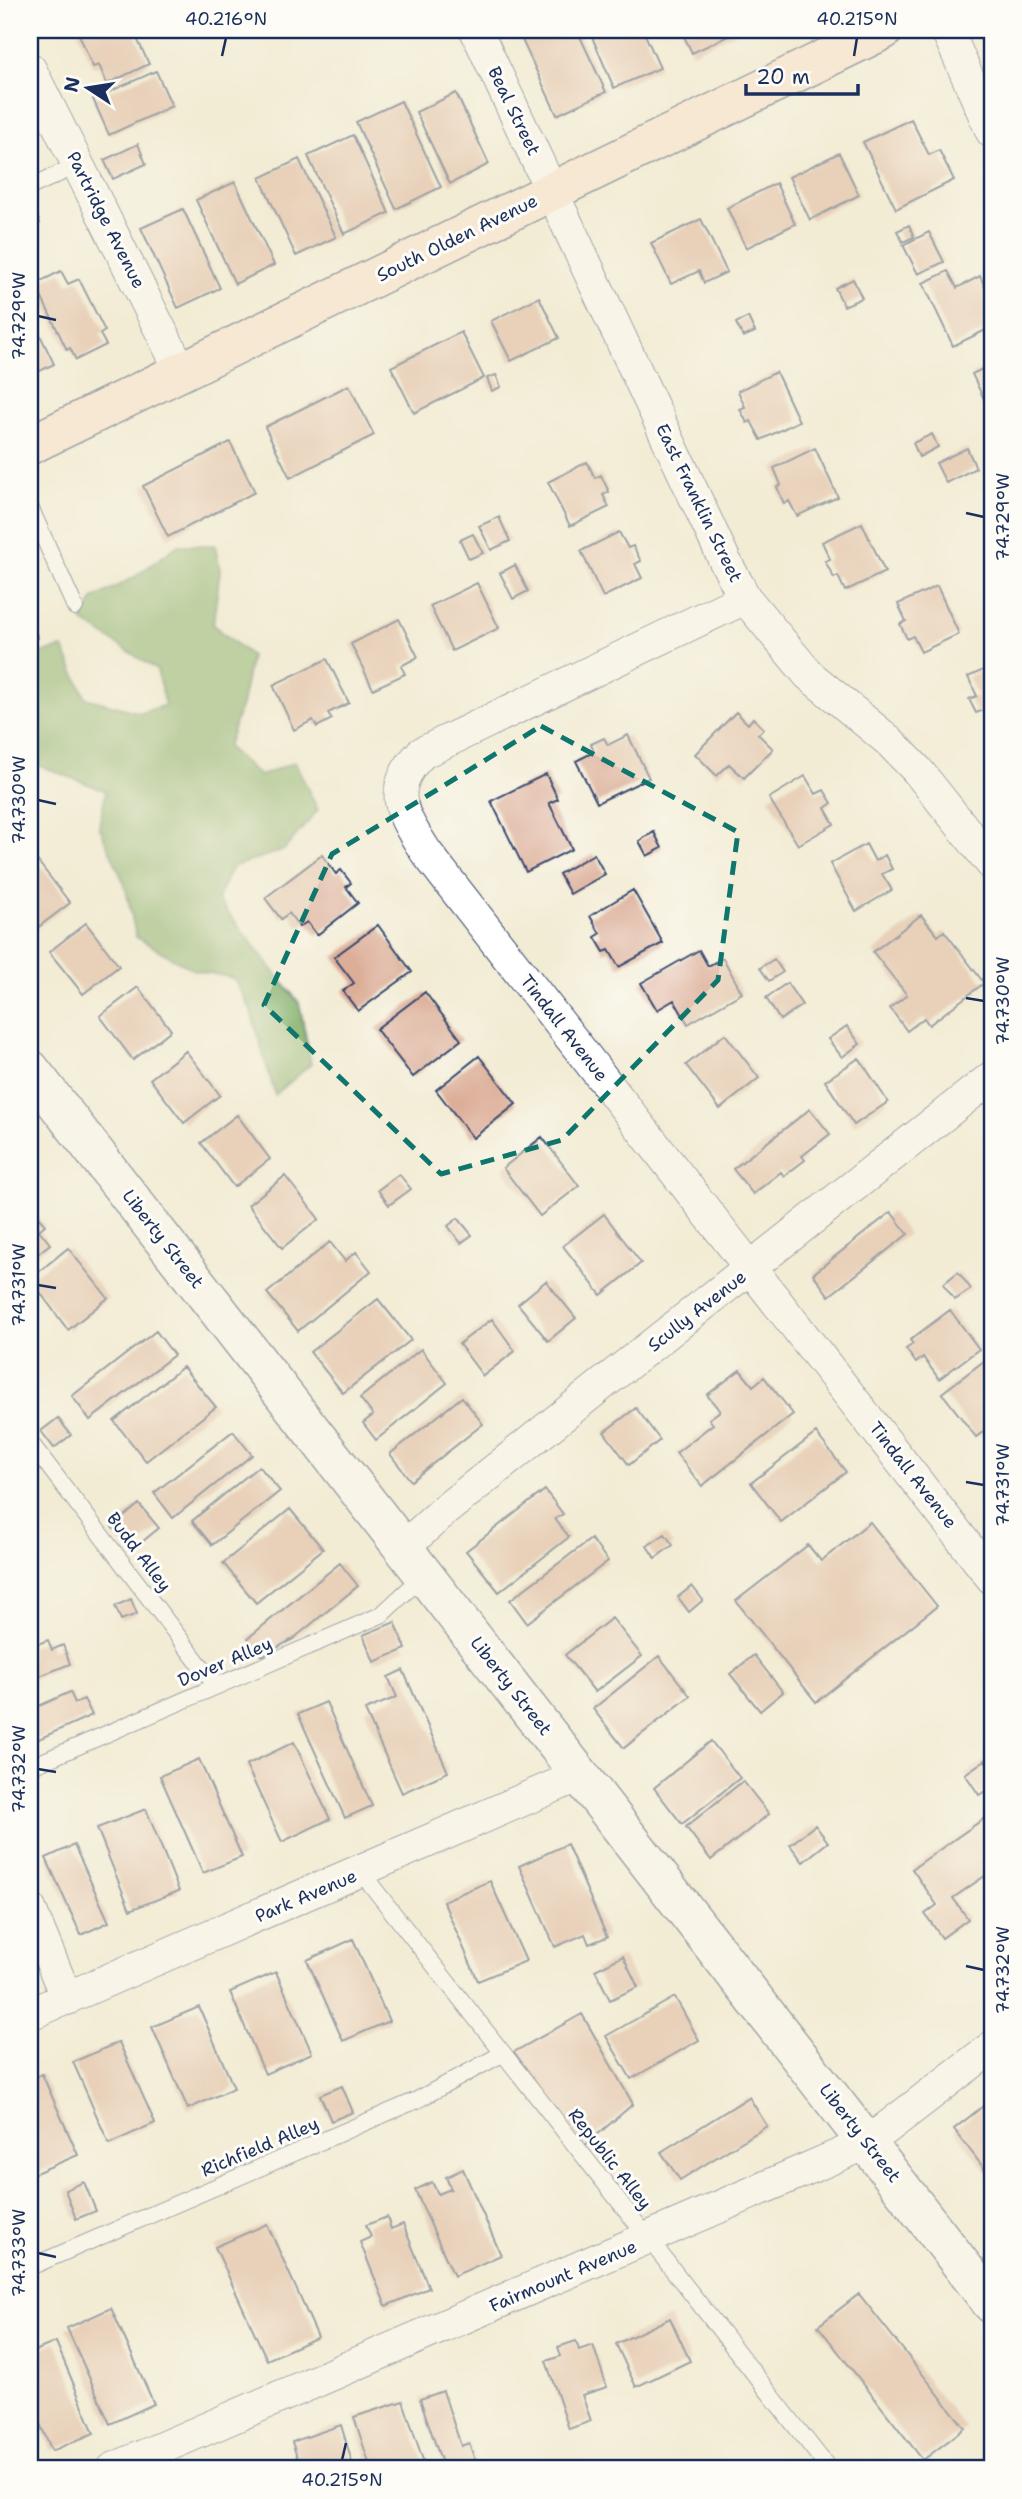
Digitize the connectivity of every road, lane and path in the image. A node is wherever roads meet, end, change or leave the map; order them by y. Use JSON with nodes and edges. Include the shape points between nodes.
{"nodes":[{"id":1,"x":476,"y":30,"type":"edge"},
{"id":2,"x":884,"y":30,"type":"edge"},
{"id":3,"x":947,"y":30,"type":"edge"},
{"id":4,"x":30,"y":69,"type":"edge"},
{"id":5,"x":992,"y":132,"type":"edge"},
{"id":6,"x":78,"y":164,"type":"junction"},
{"id":7,"x":30,"y":187,"type":"edge"},
{"id":8,"x":553,"y":192,"type":"junction"},
{"id":9,"x":181,"y":371,"type":"junction"},
{"id":10,"x":30,"y":445,"type":"edge"},
{"id":11,"x":30,"y":507,"type":"edge"},
{"id":12,"x":36,"y":535,"type":"edge"},
{"id":13,"x":746,"y":598,"type":"junction"},
{"id":14,"x":75,"y":607,"type":"dead end"},
{"id":15,"x":992,"y":864,"type":"edge"},
{"id":16,"x":30,"y":1069,"type":"edge"},
{"id":17,"x":992,"y":1077,"type":"edge"},
{"id":18,"x":751,"y":1268,"type":"junction"},
{"id":19,"x":30,"y":1442,"type":"edge"},
{"id":20,"x":414,"y":1561,"type":"junction"},
{"id":21,"x":992,"y":1578,"type":"edge"},
{"id":22,"x":216,"y":1686,"type":"junction"},
{"id":23,"x":30,"y":1766,"type":"edge"},
{"id":24,"x":580,"y":1775,"type":"junction"},
{"id":25,"x":361,"y":1872,"type":"junction"},
{"id":26,"x":30,"y":1909,"type":"edge"},
{"id":27,"x":67,"y":1999,"type":"junction"},
{"id":28,"x":30,"y":2014,"type":"edge"},
{"id":29,"x":992,"y":2047,"type":"edge"},
{"id":30,"x":502,"y":2054,"type":"junction"},
{"id":31,"x":867,"y":2143,"type":"junction"},
{"id":32,"x":649,"y":2239,"type":"junction"},
{"id":33,"x":30,"y":2267,"type":"edge"},
{"id":34,"x":992,"y":2304,"type":"edge"},
{"id":35,"x":113,"y":2469,"type":"edge"},
{"id":36,"x":829,"y":2469,"type":"edge"}],
"edges":[{"from":1,"to":8,"type":"street","name":"Beal Street"},
{"from":2,"to":8,"type":"main road","name":"South Olden Avenue"},
{"from":3,"to":5,"type":"street"},
{"from":4,"to":6,"type":"street","name":"Partridge Avenue"},
{"from":6,"to":7,"type":"lane"},
{"from":6,"to":9,"type":"street","name":"Partridge Avenue"},
{"from":8,"to":9,"type":"main road","name":"South Olden Avenue"},
{"from":8,"to":13,"type":"street","name":"East Franklin Street"},
{"from":9,"to":10,"type":"main road","name":"South Olden Avenue"},
{"from":11,"to":12,"type":"lane"},
{"from":12,"to":14,"type":"lane"},
{"from":13,"to":15,"type":"street","name":"East Franklin Street","via":[[809,675],[917,770]]},
{"from":13,"to":18,"type":"street","name":"Tindall Avenue","via":[[422,753],[408,766],[400,786],[403,817],[426,852]]},
{"from":16,"to":20,"type":"street","name":"Liberty Street"},
{"from":17,"to":18,"type":"street","name":"Scully Avenue"},
{"from":18,"to":20,"type":"street","name":"Scully Avenue","via":[[456,1501]]},
{"from":18,"to":21,"type":"street","name":"Tindall Avenue"},
{"from":19,"to":22,"type":"lane","name":"Budd Alley"},
{"from":20,"to":22,"type":"lane","name":"Dover Alley","via":[[382,1615]]},
{"from":20,"to":24,"type":"street","name":"Liberty Street"},
{"from":22,"to":23,"type":"lane","name":"Dover Alley"},
{"from":24,"to":25,"type":"street","name":"Park Avenue"},
{"from":24,"to":31,"type":"street","name":"Liberty Street"},
{"from":25,"to":27,"type":"street","name":"Park Avenue"},
{"from":25,"to":30,"type":"lane","name":"Republic Alley"},
{"from":26,"to":27,"type":"street"},
{"from":27,"to":28,"type":"street","name":"Park Avenue"},
{"from":29,"to":31,"type":"street","name":"Fairmount Avenue"},
{"from":30,"to":32,"type":"lane","name":"Republic Alley"},
{"from":30,"to":33,"type":"lane","name":"Richfield Alley","via":[[417,2100]]},
{"from":31,"to":32,"type":"street","name":"Fairmount Avenue"},
{"from":31,"to":34,"type":"street","name":"Liberty Street"},
{"from":32,"to":35,"type":"street","name":"Fairmount Avenue"},
{"from":32,"to":36,"type":"lane","name":"Republic Alley"}]}
